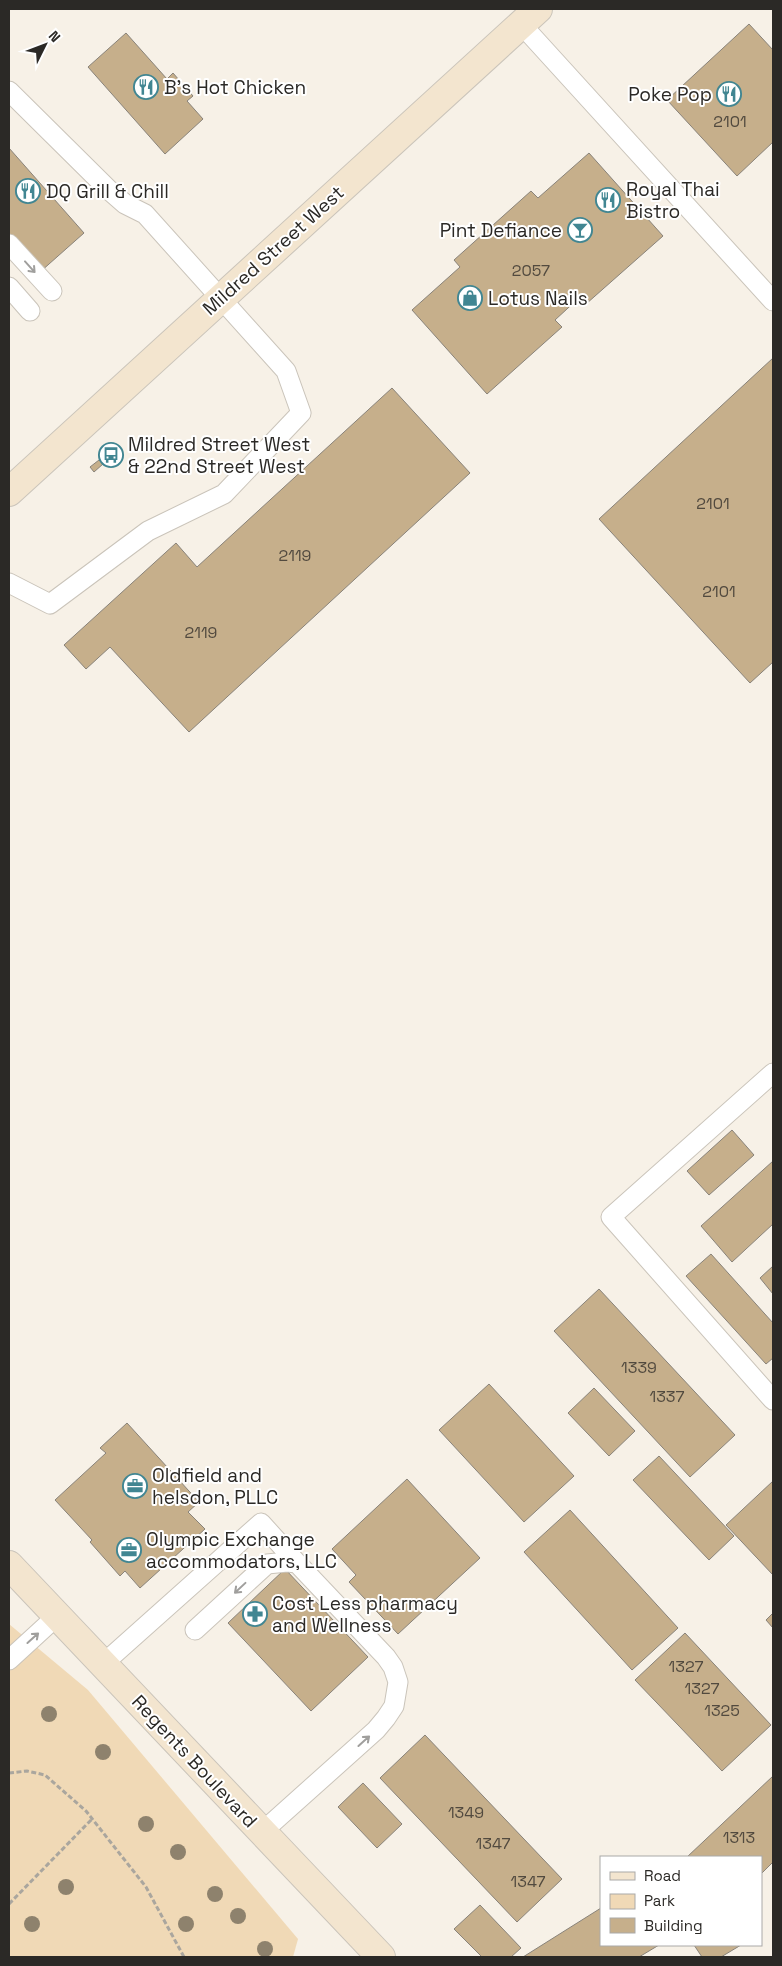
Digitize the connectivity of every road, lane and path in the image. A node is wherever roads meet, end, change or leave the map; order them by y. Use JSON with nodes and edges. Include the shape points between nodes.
{"nodes":[{"id":1,"x":530,"y":16,"type":"edge"},
{"id":2,"x":9,"y":91,"type":"edge"},
{"id":3,"x":9,"y":244,"type":"edge"},
{"id":4,"x":9,"y":287,"type":"edge"},
{"id":5,"x":52,"y":292,"type":"dead end"},
{"id":6,"x":220,"y":298,"type":"junction"},
{"id":7,"x":773,"y":301,"type":"edge"},
{"id":8,"x":30,"y":311,"type":"dead end"},
{"id":9,"x":9,"y":492,"type":"edge"},
{"id":10,"x":9,"y":583,"type":"edge"},
{"id":11,"x":773,"y":1073,"type":"edge"},
{"id":12,"x":773,"y":1400,"type":"edge"},
{"id":13,"x":297,"y":1562,"type":"junction"},
{"id":14,"x":12,"y":1576,"type":"edge"},
{"id":15,"x":57,"y":1616,"type":"junction"},
{"id":16,"x":195,"y":1630,"type":"dead end"},
{"id":17,"x":9,"y":1660,"type":"edge"},
{"id":18,"x":103,"y":1664,"type":"junction"},
{"id":19,"x":9,"y":1773,"type":"edge"},
{"id":20,"x":92,"y":1819,"type":"junction"},
{"id":21,"x":262,"y":1832,"type":"junction"},
{"id":22,"x":9,"y":1904,"type":"edge"},
{"id":23,"x":184,"y":1957,"type":"edge"},
{"id":24,"x":380,"y":1957,"type":"edge"}],
"edges":[{"from":1,"to":6,"type":"main road","name":"Mildred Street West"},
{"from":1,"to":7,"type":"lane"},
{"from":2,"to":6,"type":"lane","via":[[109,190],[125,204],[145,214]]},
{"from":3,"to":5,"type":"lane","one_way":true},
{"from":4,"to":8,"type":"lane"},
{"from":6,"to":9,"type":"main road","name":"Mildred Street West"},
{"from":6,"to":10,"type":"lane","via":[[286,371],[300,413],[224,494],[148,531],[50,604]]},
{"from":11,"to":12,"type":"lane","via":[[611,1216]]},
{"from":13,"to":16,"type":"lane","one_way":true,"via":[[268,1564]]},
{"from":13,"to":18,"type":"lane","via":[[261,1522]]},
{"from":21,"to":13,"type":"lane","one_way":true,"via":[[376,1730],[394,1706],[398,1682],[386,1657]]},
{"from":14,"to":15,"type":"main road","name":"Regents Boulevard"},
{"from":17,"to":15,"type":"lane","one_way":true},
{"from":15,"to":18,"type":"main road","name":"Regents Boulevard"},
{"from":18,"to":21,"type":"main road","name":"Regents Boulevard"},
{"from":19,"to":20,"type":"path","via":[[26,1771],[45,1776]]},
{"from":20,"to":22,"type":"path"},
{"from":20,"to":23,"type":"path","via":[[146,1887]]},
{"from":21,"to":24,"type":"main road","name":"Regents Boulevard"}]}
